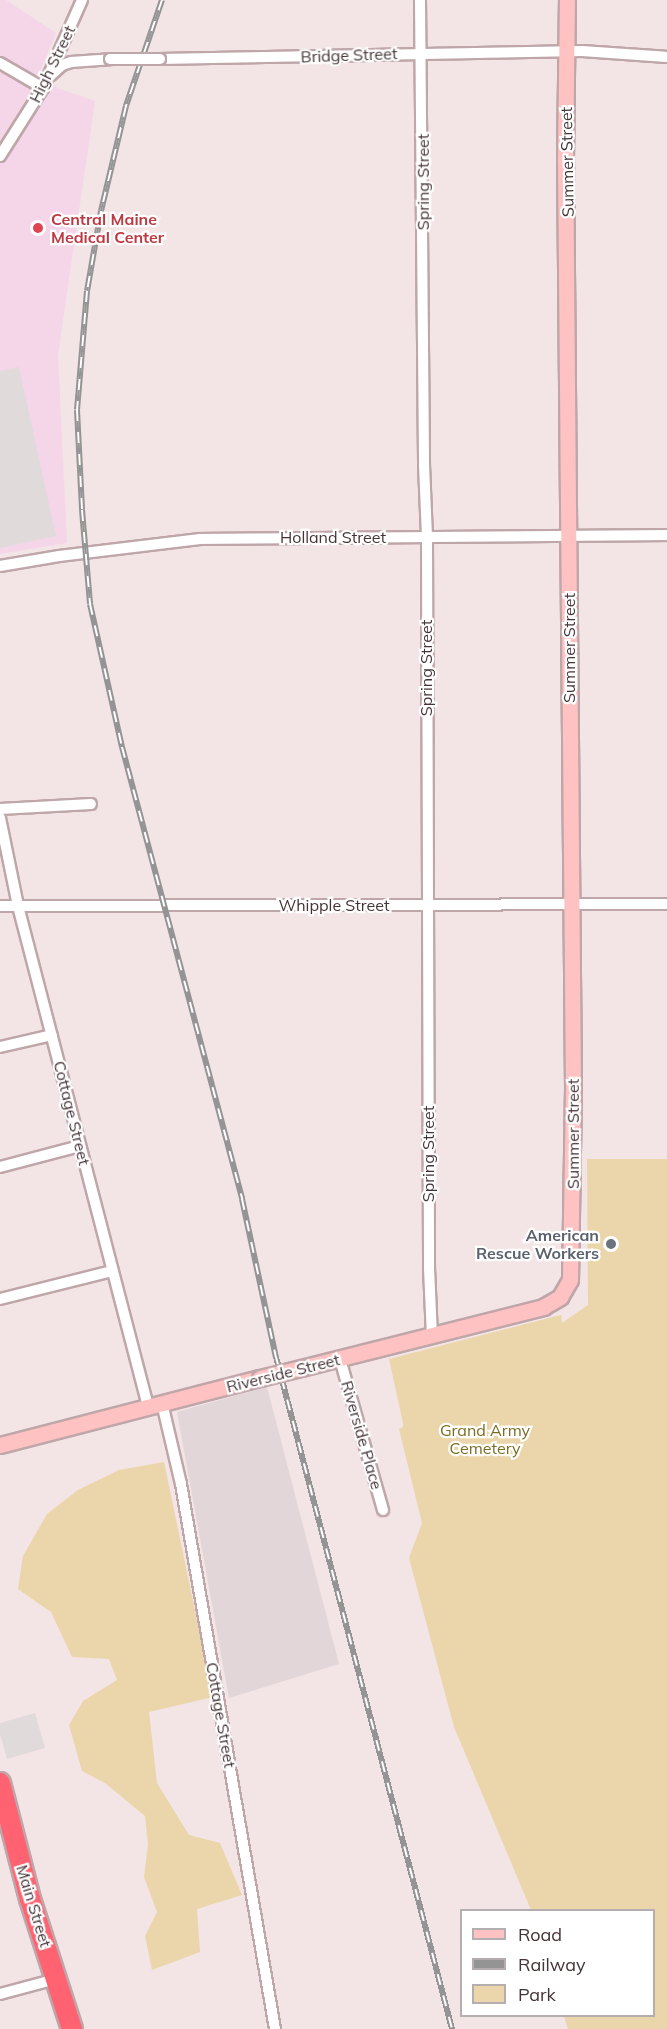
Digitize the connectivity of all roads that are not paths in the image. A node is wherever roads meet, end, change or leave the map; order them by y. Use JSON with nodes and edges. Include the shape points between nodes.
{"nodes":[{"id":1,"x":82,"y":0,"type":"edge"},
{"id":2,"x":420,"y":0,"type":"edge"},
{"id":3,"x":567,"y":0,"type":"edge"},
{"id":4,"x":566,"y":51,"type":"junction"},
{"id":5,"x":421,"y":55,"type":"junction"},
{"id":6,"x":667,"y":57,"type":"edge"},
{"id":7,"x":0,"y":63,"type":"edge"},
{"id":8,"x":43,"y":88,"type":"junction"},
{"id":9,"x":0,"y":156,"type":"edge"},
{"id":10,"x":569,"y":535,"type":"junction"},
{"id":11,"x":667,"y":535,"type":"edge"},
{"id":12,"x":427,"y":537,"type":"junction"},
{"id":13,"x":0,"y":566,"type":"edge"},
{"id":14,"x":91,"y":804,"type":"dead end"},
{"id":15,"x":0,"y":809,"type":"edge"},
{"id":16,"x":0,"y":818,"type":"edge"},
{"id":17,"x":572,"y":903,"type":"junction"},
{"id":18,"x":667,"y":904,"type":"edge"},
{"id":19,"x":427,"y":905,"type":"junction"},
{"id":20,"x":0,"y":906,"type":"edge"},
{"id":21,"x":18,"y":906,"type":"junction"},
{"id":22,"x":52,"y":1035,"type":"junction"},
{"id":23,"x":0,"y":1047,"type":"edge"},
{"id":24,"x":80,"y":1146,"type":"junction"},
{"id":25,"x":0,"y":1167,"type":"edge"},
{"id":26,"x":112,"y":1271,"type":"junction"},
{"id":27,"x":563,"y":1294,"type":"joint"},
{"id":28,"x":0,"y":1299,"type":"edge"},
{"id":29,"x":432,"y":1336,"type":"junction"},
{"id":30,"x":340,"y":1359,"type":"junction"},
{"id":31,"x":155,"y":1404,"type":"junction"},
{"id":32,"x":0,"y":1444,"type":"edge"},
{"id":33,"x":383,"y":1510,"type":"dead end"},
{"id":34,"x":0,"y":1783,"type":"edge"},
{"id":35,"x":56,"y":1979,"type":"junction"},
{"id":36,"x":0,"y":1994,"type":"edge"},
{"id":37,"x":72,"y":2029,"type":"edge"},
{"id":38,"x":275,"y":2029,"type":"edge"}],
"edges":[{"from":1,"to":8,"type":"street","name":"High Street"},
{"from":2,"to":5,"type":"street","name":"Spring Street"},
{"from":3,"to":4,"type":"street","name":"Summer Street"},
{"from":4,"to":5,"type":"street","name":"Bridge Street"},
{"from":4,"to":6,"type":"street","name":"Bridge Street"},
{"from":4,"to":10,"type":"street","name":"Summer Street"},
{"from":5,"to":8,"type":"street","name":"Bridge Street","bridge":true,"via":[[78,60],[62,65]]},
{"from":5,"to":12,"type":"street","name":"Spring Street"},
{"from":7,"to":8,"type":"street"},
{"from":8,"to":9,"type":"street","name":"High Street"},
{"from":10,"to":11,"type":"street","name":"Holland Street"},
{"from":10,"to":12,"type":"street","name":"Holland Street"},
{"from":10,"to":17,"type":"street","name":"Summer Street"},
{"from":12,"to":13,"type":"street","name":"Holland Street","via":[[200,539]]},
{"from":12,"to":19,"type":"street","name":"Spring Street"},
{"from":14,"to":15,"type":"street"},
{"from":16,"to":21,"type":"street","name":"Cottage Street"},
{"from":17,"to":18,"type":"street","name":"Whipple Street"},
{"from":17,"to":19,"type":"street","name":"Whipple Street"},
{"from":17,"to":27,"type":"street","name":"Summer Street","via":[[572,1263]]},
{"from":19,"to":21,"type":"street","name":"Whipple Street"},
{"from":19,"to":29,"type":"street","name":"Spring Street"},
{"from":20,"to":21,"type":"street","name":"Whipple Street"},
{"from":21,"to":22,"type":"street","name":"Cottage Street"},
{"from":22,"to":23,"type":"street"},
{"from":22,"to":24,"type":"street","name":"Cottage Street"},
{"from":24,"to":25,"type":"street"},
{"from":24,"to":26,"type":"street","name":"Cottage Street"},
{"from":26,"to":28,"type":"street"},
{"from":26,"to":31,"type":"street","name":"Cottage Street"},
{"from":27,"to":29,"type":"street","name":"Riverside Street","via":[[543,1307]]},
{"from":29,"to":30,"type":"street","name":"Riverside Street"},
{"from":30,"to":31,"type":"street","name":"Riverside Street","bridge":true},
{"from":30,"to":33,"type":"street","name":"Riverside Place"},
{"from":31,"to":32,"type":"street","name":"Riverside Street"},
{"from":31,"to":38,"type":"street","name":"Cottage Street","via":[[181,1484]]},
{"from":34,"to":35,"type":"highway","name":"Main Street","via":[[30,1899]]},
{"from":35,"to":36,"type":"street"},
{"from":35,"to":37,"type":"highway","name":"Main Street"}]}
